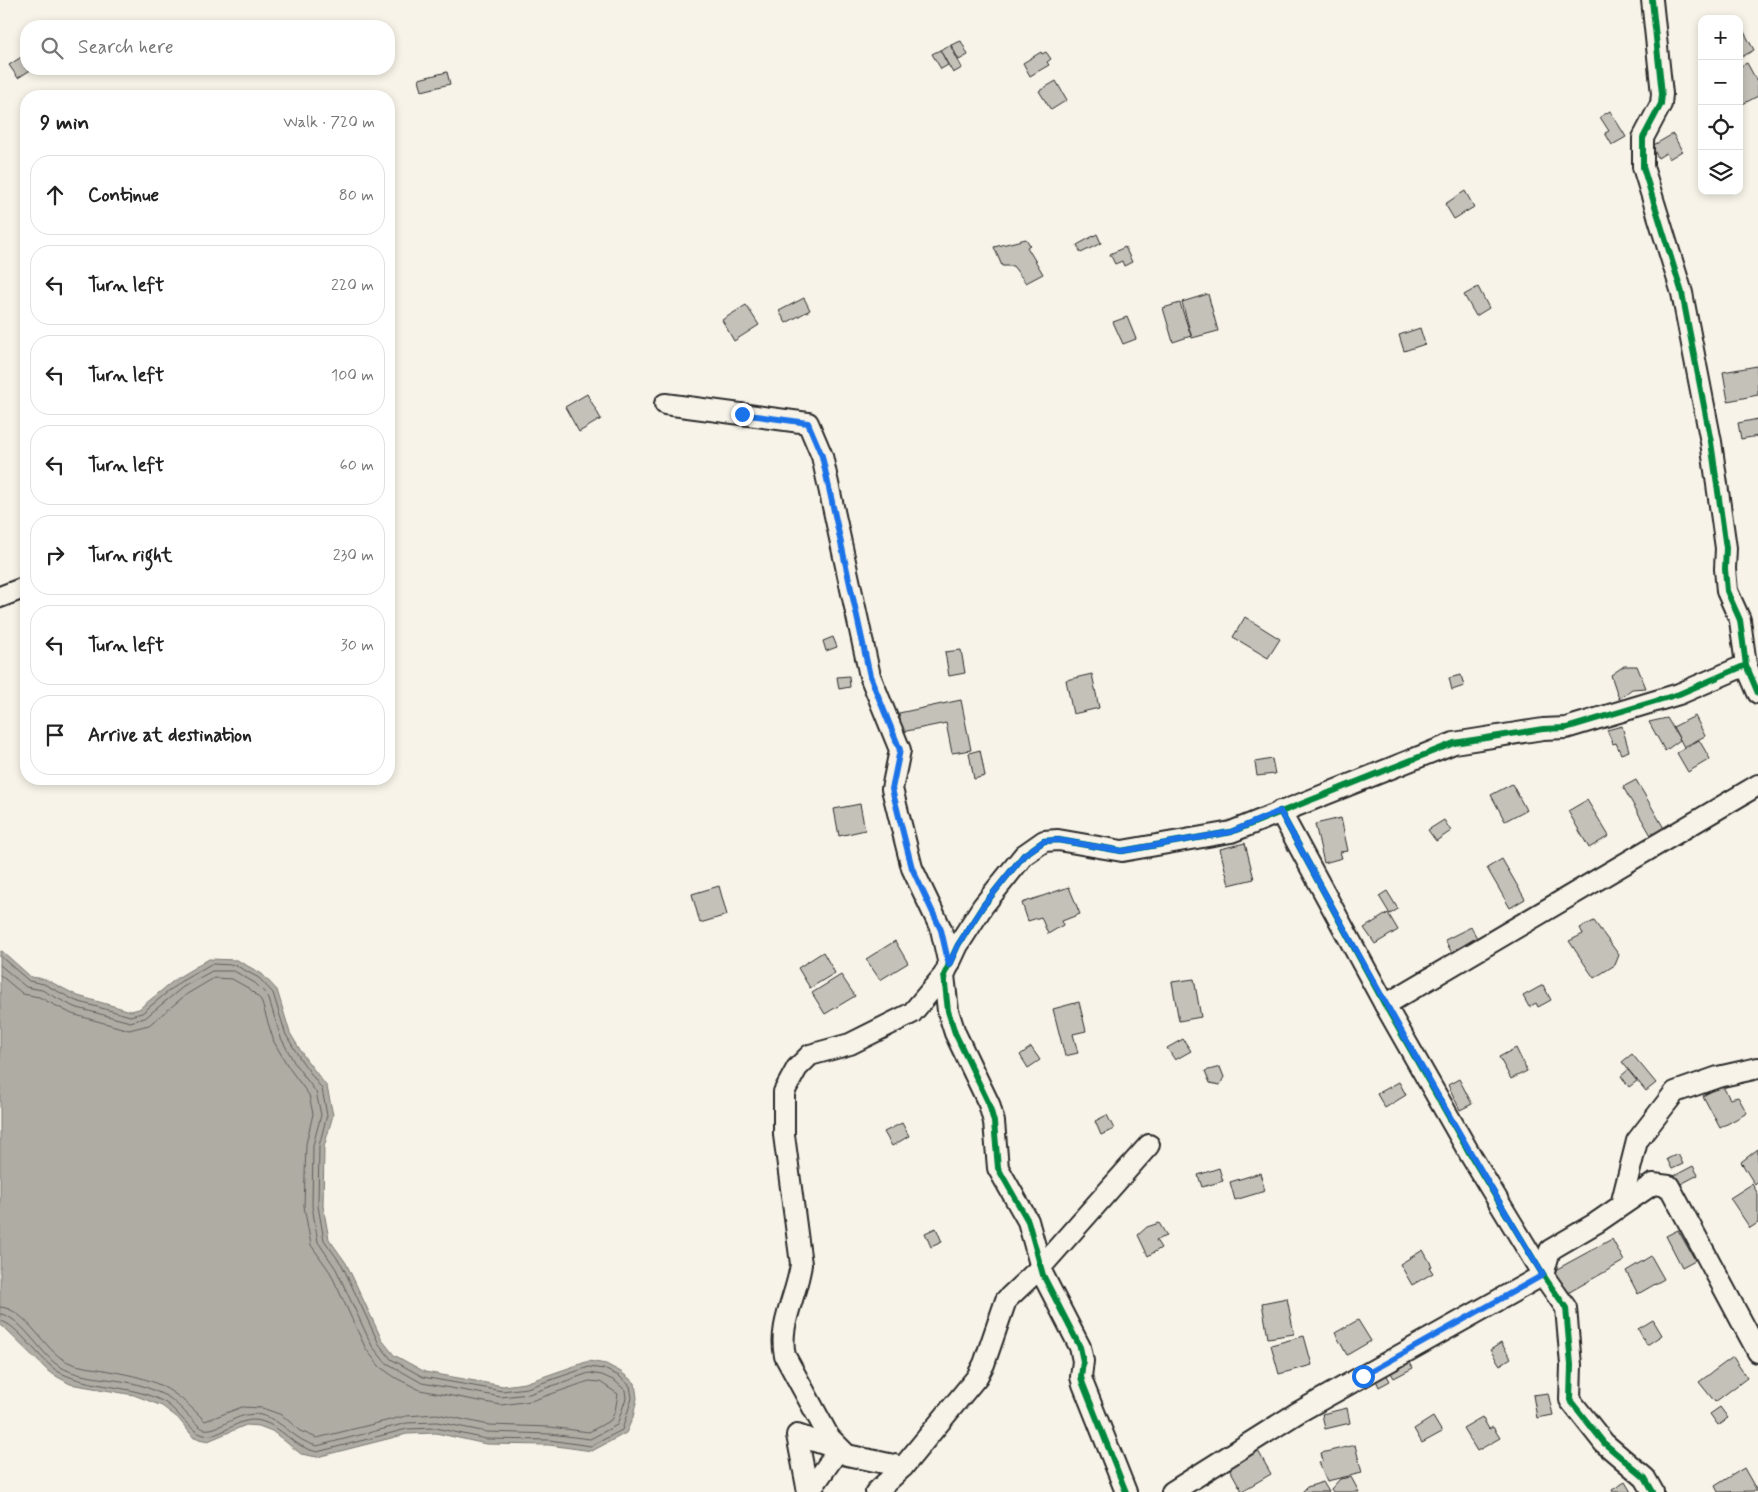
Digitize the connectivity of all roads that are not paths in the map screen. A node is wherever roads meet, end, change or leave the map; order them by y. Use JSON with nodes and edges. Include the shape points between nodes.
{"nodes":[{"id":1,"x":1652,"y":0,"type":"edge"},
{"id":2,"x":665,"y":404,"type":"dead end"},
{"id":3,"x":20,"y":589,"type":"edge"},
{"id":4,"x":0,"y":597,"type":"edge"},
{"id":5,"x":1746,"y":665,"type":"junction"},
{"id":6,"x":1758,"y":693,"type":"edge"},
{"id":7,"x":1758,"y":785,"type":"edge"},
{"id":8,"x":1280,"y":811,"type":"junction"},
{"id":9,"x":947,"y":970,"type":"junction"},
{"id":10,"x":1385,"y":1005,"type":"junction"},
{"id":11,"x":1758,"y":1068,"type":"edge"},
{"id":12,"x":1148,"y":1145,"type":"dead end"},
{"id":13,"x":1621,"y":1205,"type":"junction"},
{"id":14,"x":1040,"y":1268,"type":"junction"},
{"id":15,"x":1543,"y":1275,"type":"junction"},
{"id":16,"x":1758,"y":1352,"type":"edge"},
{"id":17,"x":839,"y":1449,"type":"junction"},
{"id":18,"x":903,"y":1467,"type":"junction"},
{"id":19,"x":808,"y":1492,"type":"edge"},
{"id":20,"x":876,"y":1492,"type":"edge"},
{"id":21,"x":1126,"y":1492,"type":"edge"},
{"id":22,"x":1172,"y":1492,"type":"edge"},
{"id":23,"x":1653,"y":1492,"type":"edge"}],
"edges":[{"from":1,"to":5,"type":"street","via":[[1662,94],[1661,104],[1642,138],[1643,167],[1682,293],[1711,442],[1726,548],[1727,591],[1740,620]]},
{"from":2,"to":9,"type":"street","via":[[808,423],[822,456],[870,676],[900,750],[892,789],[912,868],[941,930]]},
{"from":3,"to":4,"type":"street"},
{"from":5,"to":6,"type":"street"},
{"from":5,"to":8,"type":"street","via":[[1679,694],[1566,728],[1454,742]]},
{"from":7,"to":10,"type":"street"},
{"from":8,"to":9,"type":"street","via":[[1231,832],[1122,851],[1058,840],[1044,841],[1024,855],[983,906],[958,945]]},
{"from":8,"to":10,"type":"street"},
{"from":9,"to":14,"type":"street","via":[[948,1011],[954,1033],[982,1085],[994,1122],[998,1168],[1028,1221]]},
{"from":9,"to":17,"type":"street","via":[[912,1013],[850,1044],[810,1055],[797,1068],[784,1092],[784,1135],[801,1264],[799,1283],[786,1319],[782,1342],[790,1366],[829,1437]]},
{"from":10,"to":15,"type":"street"},
{"from":11,"to":13,"type":"street","via":[[1675,1092],[1637,1142]]},
{"from":12,"to":14,"type":"street"},
{"from":13,"to":15,"type":"street","via":[[1550,1250]]},
{"from":13,"to":16,"type":"street","via":[[1653,1184],[1669,1186]]},
{"from":14,"to":18,"type":"street","via":[[1006,1300],[977,1377]]},
{"from":14,"to":21,"type":"street","via":[[1080,1347],[1083,1384]]},
{"from":15,"to":22,"type":"street","via":[[1296,1413]]},
{"from":15,"to":23,"type":"street","via":[[1566,1308],[1570,1400],[1604,1444],[1645,1478]]},
{"from":17,"to":18,"type":"street","via":[[847,1455]]},
{"from":17,"to":19,"type":"street"},
{"from":17,"to":19,"type":"street","via":[[797,1435]]},
{"from":18,"to":20,"type":"street"}]}
